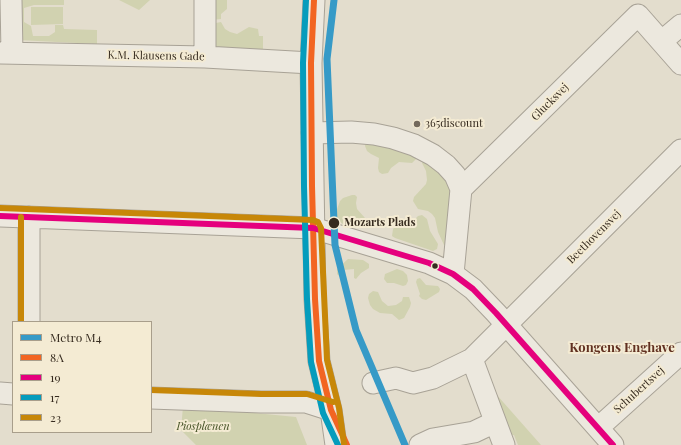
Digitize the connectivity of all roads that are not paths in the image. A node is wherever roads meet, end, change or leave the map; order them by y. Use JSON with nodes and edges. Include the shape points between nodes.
{"nodes":[{"id":1,"x":11,"y":0,"type":"edge"},
{"id":2,"x":205,"y":0,"type":"edge"},
{"id":3,"x":314,"y":0,"type":"edge"},
{"id":4,"x":681,"y":25,"type":"edge"},
{"id":5,"x":662,"y":41,"type":"junction"},
{"id":6,"x":6,"y":52,"type":"edge"},
{"id":7,"x":206,"y":56,"type":"junction"},
{"id":8,"x":311,"y":63,"type":"junction"},
{"id":9,"x":681,"y":64,"type":"edge"},
{"id":10,"x":312,"y":133,"type":"junction"},
{"id":11,"x":681,"y":150,"type":"edge"},
{"id":12,"x":461,"y":189,"type":"junction"},
{"id":13,"x":0,"y":216,"type":"edge"},
{"id":14,"x":29,"y":217,"type":"junction"},
{"id":15,"x":313,"y":228,"type":"junction"},
{"id":16,"x":453,"y":274,"type":"junction"},
{"id":17,"x":29,"y":321,"type":"edge"},
{"id":18,"x":507,"y":325,"type":"junction"},
{"id":19,"x":681,"y":352,"type":"edge"},
{"id":20,"x":472,"y":359,"type":"junction"},
{"id":21,"x":373,"y":383,"type":"dead end"},
{"id":22,"x":0,"y":393,"type":"edge"},
{"id":23,"x":12,"y":394,"type":"edge"},
{"id":24,"x":152,"y":398,"type":"edge"},
{"id":25,"x":331,"y":410,"type":"junction"},
{"id":26,"x":496,"y":422,"type":"junction"},
{"id":27,"x":598,"y":428,"type":"junction"},
{"id":28,"x":336,"y":445,"type":"edge"},
{"id":29,"x":347,"y":445,"type":"edge"},
{"id":30,"x":420,"y":445,"type":"edge"},
{"id":31,"x":504,"y":445,"type":"edge"},
{"id":32,"x":613,"y":445,"type":"edge"}],
"edges":[{"from":1,"to":6,"type":"street"},
{"from":2,"to":7,"type":"street"},
{"from":3,"to":8,"type":"street"},
{"from":4,"to":5,"type":"street"},
{"from":5,"to":9,"type":"street"},
{"from":5,"to":12,"type":"street","name":"Glucksvej","via":[[638,15]]},
{"from":6,"to":7,"type":"street","name":"K.M. Klausens Gade"},
{"from":7,"to":8,"type":"street","name":"K.M. Klausens Gade"},
{"from":8,"to":10,"type":"street"},
{"from":10,"to":12,"type":"street","via":[[374,134],[414,145],[446,165],[455,175]]},
{"from":10,"to":15,"type":"street"},
{"from":11,"to":18,"type":"street","name":"Beethovensvej"},
{"from":12,"to":16,"type":"street"},
{"from":13,"to":14,"type":"street"},
{"from":14,"to":15,"type":"street"},
{"from":14,"to":17,"type":"street"},
{"from":15,"to":16,"type":"street","via":[[430,263]]},
{"from":15,"to":25,"type":"street","via":[[318,361]]},
{"from":16,"to":18,"type":"street","via":[[473,289]]},
{"from":18,"to":20,"type":"street","name":"Beethovensvej"},
{"from":18,"to":27,"type":"street"},
{"from":19,"to":27,"type":"street","name":"Schubertsvej"},
{"from":20,"to":21,"type":"street","name":"Beethovensvej","via":[[433,378],[413,383],[396,378]]},
{"from":20,"to":26,"type":"street"},
{"from":22,"to":23,"type":"street"},
{"from":24,"to":25,"type":"street","via":[[306,402]]},
{"from":25,"to":28,"type":"street"},
{"from":25,"to":29,"type":"street"},
{"from":26,"to":30,"type":"street","via":[[474,432],[433,438]]},
{"from":26,"to":31,"type":"street"},
{"from":27,"to":32,"type":"street"}]}
